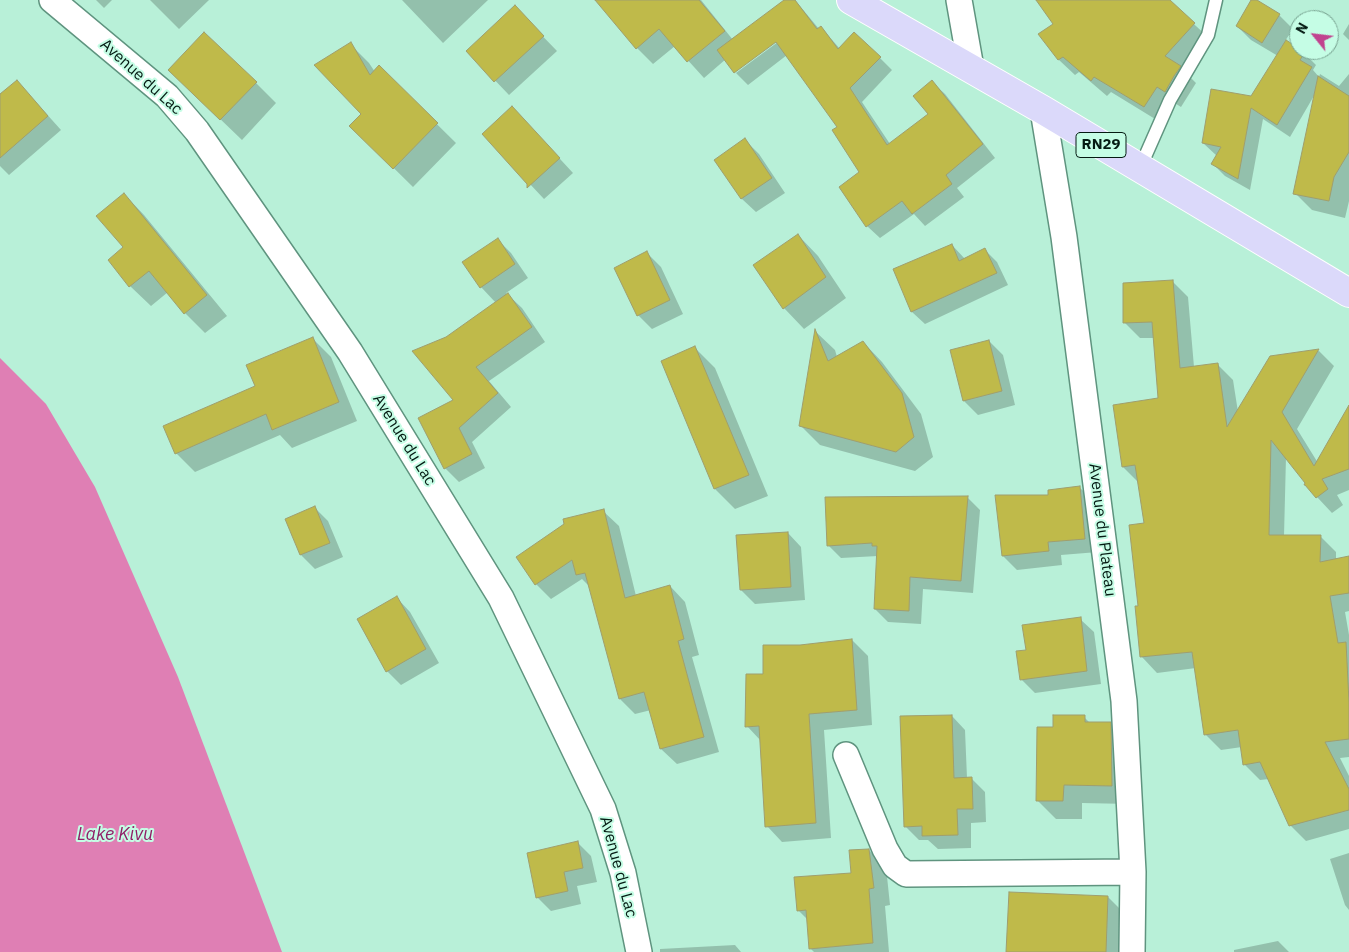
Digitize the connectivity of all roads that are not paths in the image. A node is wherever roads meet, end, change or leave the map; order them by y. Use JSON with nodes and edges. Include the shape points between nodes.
{"nodes":[{"id":1,"x":52,"y":0,"type":"edge"},
{"id":2,"x":851,"y":0,"type":"edge"},
{"id":3,"x":959,"y":0,"type":"edge"},
{"id":4,"x":1216,"y":0,"type":"edge"},
{"id":5,"x":971,"y":68,"type":"junction"},
{"id":6,"x":1043,"y":110,"type":"junction"},
{"id":7,"x":1140,"y":168,"type":"junction"},
{"id":8,"x":1349,"y":293,"type":"edge"},
{"id":9,"x":846,"y":755,"type":"dead end"},
{"id":10,"x":1133,"y":872,"type":"junction"},
{"id":11,"x":639,"y":952,"type":"edge"},
{"id":12,"x":1132,"y":952,"type":"edge"}],
"edges":[{"from":1,"to":11,"type":"street","name":"Avenue du Lac","via":[[167,96],[197,131],[350,352],[500,598],[603,809],[623,873]]},
{"from":2,"to":5,"type":"main road","number":"RN29"},
{"from":3,"to":5,"type":"street"},
{"from":4,"to":7,"type":"lane","via":[[1208,35],[1170,100]]},
{"from":5,"to":6,"type":"main road","number":"RN29"},
{"from":6,"to":7,"type":"main road","number":"RN29"},
{"from":6,"to":10,"type":"street","name":"Avenue du Plateau","via":[[1069,276],[1124,701]]},
{"from":7,"to":8,"type":"main road","number":"RN29"},
{"from":9,"to":10,"type":"street","via":[[885,849],[895,866],[906,874]]},
{"from":10,"to":12,"type":"street","name":"Avenue du Plateau"}]}
